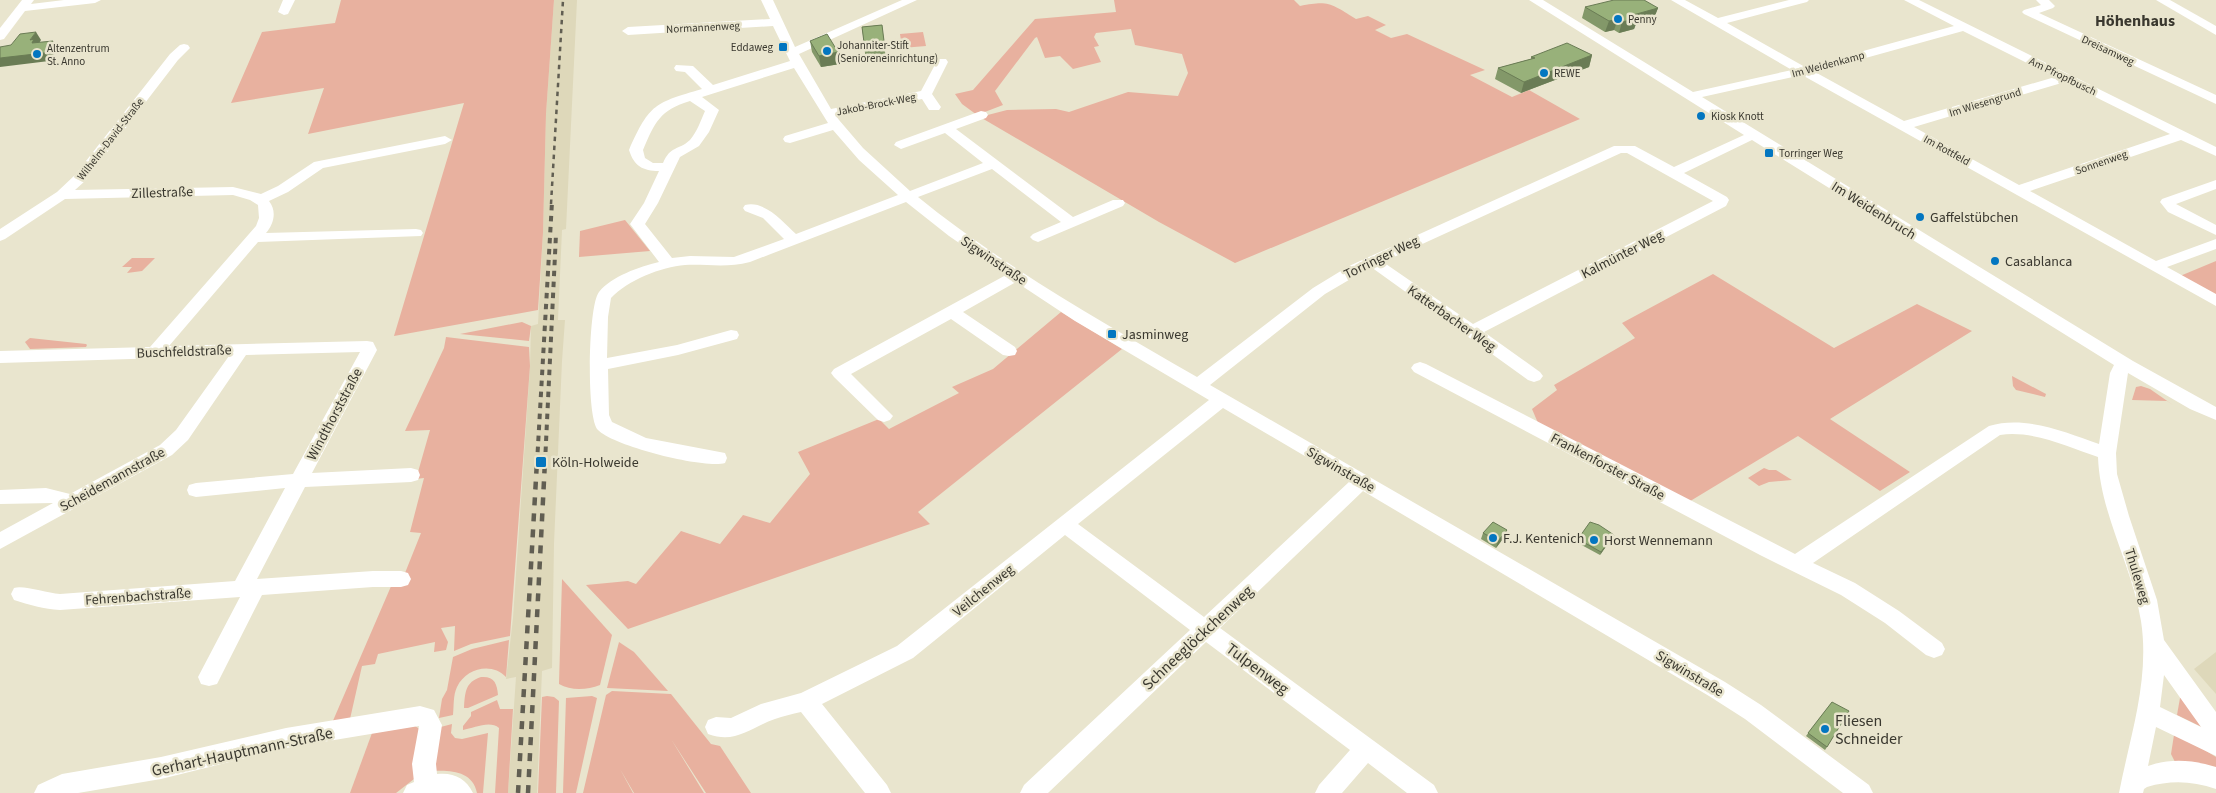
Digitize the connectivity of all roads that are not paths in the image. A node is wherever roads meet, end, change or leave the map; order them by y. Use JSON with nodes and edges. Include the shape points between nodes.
{"nodes":[{"id":1,"x":95,"y":0,"type":"edge"},
{"id":2,"x":289,"y":0,"type":"edge"},
{"id":3,"x":767,"y":0,"type":"edge"},
{"id":4,"x":911,"y":0,"type":"edge"},
{"id":5,"x":1537,"y":0,"type":"edge"},
{"id":6,"x":1676,"y":0,"type":"edge"},
{"id":7,"x":1803,"y":0,"type":"edge"},
{"id":8,"x":1910,"y":0,"type":"edge"},
{"id":9,"x":2042,"y":0,"type":"edge"},
{"id":10,"x":2162,"y":0,"type":"edge"},
{"id":11,"x":25,"y":4,"type":"edge"},
{"id":12,"x":284,"y":12,"type":"dead end"},
{"id":13,"x":13,"y":19,"type":"junction"},
{"id":14,"x":0,"y":21,"type":"edge"},
{"id":15,"x":777,"y":22,"type":"junction"},
{"id":16,"x":1716,"y":22,"type":"junction"},
{"id":17,"x":1964,"y":27,"type":"junction"},
{"id":18,"x":628,"y":31,"type":"dead end"},
{"id":19,"x":2216,"y":31,"type":"edge"},
{"id":20,"x":0,"y":36,"type":"edge"},
{"id":21,"x":184,"y":48,"type":"dead end"},
{"id":22,"x":795,"y":58,"type":"junction"},
{"id":23,"x":942,"y":62,"type":"dead end"},
{"id":24,"x":680,"y":68,"type":"dead end"},
{"id":25,"x":1804,"y":70,"type":"junction"},
{"id":26,"x":2067,"y":77,"type":"junction"},
{"id":27,"x":711,"y":90,"type":"junction"},
{"id":28,"x":926,"y":94,"type":"junction"},
{"id":29,"x":692,"y":96,"type":"junction"},
{"id":30,"x":1690,"y":96,"type":"junction"},
{"id":31,"x":2216,"y":100,"type":"edge"},
{"id":32,"x":934,"y":107,"type":"dead end"},
{"id":33,"x":981,"y":115,"type":"dead end"},
{"id":34,"x":831,"y":119,"type":"junction"},
{"id":35,"x":1904,"y":126,"type":"junction"},
{"id":36,"x":946,"y":128,"type":"junction"},
{"id":37,"x":2182,"y":135,"type":"junction"},
{"id":38,"x":1747,"y":138,"type":"dead end"},
{"id":39,"x":790,"y":139,"type":"dead end"},
{"id":40,"x":445,"y":140,"type":"dead end"},
{"id":41,"x":901,"y":145,"type":"dead end"},
{"id":42,"x":2216,"y":152,"type":"edge"},
{"id":43,"x":992,"y":164,"type":"junction"},
{"id":44,"x":668,"y":167,"type":"junction"},
{"id":45,"x":1674,"y":173,"type":"junction"},
{"id":46,"x":2216,"y":184,"type":"edge"},
{"id":47,"x":2019,"y":190,"type":"junction"},
{"id":48,"x":62,"y":195,"type":"junction"},
{"id":49,"x":907,"y":197,"type":"junction"},
{"id":50,"x":261,"y":199,"type":"junction"},
{"id":51,"x":1118,"y":203,"type":"dead end"},
{"id":52,"x":750,"y":208,"type":"dead end"},
{"id":53,"x":1071,"y":222,"type":"junction"},
{"id":54,"x":2216,"y":231,"type":"edge"},
{"id":55,"x":416,"y":233,"type":"dead end"},
{"id":56,"x":0,"y":236,"type":"edge"},
{"id":57,"x":1038,"y":237,"type":"dead end"},
{"id":58,"x":254,"y":238,"type":"junction"},
{"id":59,"x":794,"y":240,"type":"junction"},
{"id":60,"x":2216,"y":244,"type":"edge"},
{"id":61,"x":1371,"y":260,"type":"junction"},
{"id":62,"x":668,"y":263,"type":"junction"},
{"id":63,"x":2157,"y":266,"type":"junction"},
{"id":64,"x":1016,"y":276,"type":"junction"},
{"id":65,"x":2216,"y":301,"type":"edge"},
{"id":66,"x":951,"y":312,"type":"junction"},
{"id":67,"x":1472,"y":332,"type":"junction"},
{"id":68,"x":730,"y":334,"type":"dead end"},
{"id":69,"x":367,"y":346,"type":"joint"},
{"id":70,"x":242,"y":349,"type":"junction"},
{"id":71,"x":1009,"y":351,"type":"dead end"},
{"id":72,"x":155,"y":352,"type":"junction"},
{"id":73,"x":0,"y":357,"type":"edge"},
{"id":74,"x":601,"y":365,"type":"junction"},
{"id":75,"x":2127,"y":365,"type":"junction"},
{"id":76,"x":1420,"y":368,"type":"dead end"},
{"id":77,"x":1534,"y":376,"type":"dead end"},
{"id":78,"x":1199,"y":385,"type":"junction"},
{"id":79,"x":1222,"y":399,"type":"junction"},
{"id":80,"x":2216,"y":414,"type":"edge"},
{"id":81,"x":884,"y":416,"type":"dead end"},
{"id":82,"x":2107,"y":452,"type":"junction"},
{"id":83,"x":718,"y":458,"type":"dead end"},
{"id":84,"x":411,"y":475,"type":"dead end"},
{"id":85,"x":1362,"y":481,"type":"junction"},
{"id":86,"x":298,"y":482,"type":"junction"},
{"id":87,"x":196,"y":490,"type":"dead end"},
{"id":88,"x":0,"y":497,"type":"edge"},
{"id":89,"x":69,"y":503,"type":"junction"},
{"id":90,"x":1065,"y":525,"type":"junction"},
{"id":91,"x":0,"y":541,"type":"edge"},
{"id":92,"x":1796,"y":564,"type":"junction"},
{"id":93,"x":401,"y":579,"type":"dead end"},
{"id":94,"x":248,"y":588,"type":"junction"},
{"id":95,"x":21,"y":594,"type":"dead end"},
{"id":96,"x":1206,"y":629,"type":"junction"},
{"id":97,"x":2154,"y":642,"type":"junction"},
{"id":98,"x":1934,"y":649,"type":"dead end"},
{"id":99,"x":209,"y":677,"type":"dead end"},
{"id":100,"x":806,"y":702,"type":"junction"},
{"id":101,"x":2147,"y":711,"type":"junction"},
{"id":102,"x":716,"y":727,"type":"dead end"},
{"id":103,"x":2216,"y":729,"type":"edge"},
{"id":104,"x":2216,"y":746,"type":"edge"},
{"id":105,"x":1366,"y":749,"type":"junction"},
{"id":106,"x":2216,"y":778,"type":"edge"},
{"id":107,"x":2132,"y":788,"type":"edge"},
{"id":108,"x":420,"y":790,"type":"edge"},
{"id":109,"x":46,"y":793,"type":"edge"},
{"id":110,"x":461,"y":793,"type":"edge"},
{"id":111,"x":879,"y":793,"type":"edge"},
{"id":112,"x":1032,"y":793,"type":"edge"},
{"id":113,"x":1327,"y":793,"type":"edge"},
{"id":114,"x":1426,"y":793,"type":"edge"},
{"id":115,"x":1861,"y":793,"type":"edge"}],
"edges":[{"from":1,"to":11,"type":"street"},
{"from":2,"to":12,"type":"street"},
{"from":3,"to":15,"type":"street","name":"Sigwinstraße"},
{"from":4,"to":22,"type":"street"},
{"from":5,"to":30,"type":"street","name":"Im Weidenbruch"},
{"from":6,"to":16,"type":"street","name":"Im Rottfeld"},
{"from":7,"to":16,"type":"street"},
{"from":8,"to":17,"type":"street","name":"Am Pfropfbusch"},
{"from":9,"to":31,"type":"street","name":"Dreisamweg","via":[[2048,6],[2028,12]]},
{"from":10,"to":19,"type":"street"},
{"from":11,"to":13,"type":"street"},
{"from":13,"to":14,"type":"street"},
{"from":13,"to":20,"type":"street"},
{"from":15,"to":18,"type":"street","name":"Normannenweg"},
{"from":15,"to":22,"type":"street","name":"Sigwinstraße"},
{"from":16,"to":25,"type":"street","name":"Im Rottfeld"},
{"from":17,"to":25,"type":"street","name":"Im Weidenkamp"},
{"from":17,"to":26,"type":"street","name":"Am Pfropfbusch"},
{"from":21,"to":48,"type":"street","name":"Wilhelm-David-Straße","via":[[88,169]]},
{"from":22,"to":27,"type":"street"},
{"from":22,"to":34,"type":"street","name":"Sigwinstraße"},
{"from":23,"to":28,"type":"street","name":"Jakob-Brock-Weg"},
{"from":24,"to":27,"type":"street","via":[[689,69]]},
{"from":25,"to":30,"type":"street","name":"Im Weidenkamp"},
{"from":25,"to":35,"type":"street","name":"Im Rottfeld"},
{"from":26,"to":35,"type":"street","name":"Im Wiesengrund"},
{"from":26,"to":37,"type":"street","name":"Am Pfropfbusch"},
{"from":27,"to":29,"type":"street"},
{"from":28,"to":32,"type":"street","name":"Jakob-Brock-Weg"},
{"from":28,"to":34,"type":"street","name":"Jakob-Brock-Weg"},
{"from":29,"to":44,"type":"street","via":[[712,110],[698,141],[688,150],[674,154]]},
{"from":29,"to":44,"type":"street","via":[[660,108],[651,118],[636,150],[639,160],[650,167]]},
{"from":30,"to":75,"type":"street","name":"Im Weidenbruch"},
{"from":33,"to":36,"type":"street"},
{"from":34,"to":39,"type":"street"},
{"from":34,"to":49,"type":"street","name":"Sigwinstraße","via":[[865,158]]},
{"from":35,"to":47,"type":"street","name":"Im Rottfeld"},
{"from":36,"to":41,"type":"street"},
{"from":36,"to":43,"type":"street"},
{"from":37,"to":42,"type":"street","name":"Am Pfropfbusch"},
{"from":37,"to":47,"type":"street","name":"Sonnenweg"},
{"from":38,"to":45,"type":"street"},
{"from":40,"to":50,"type":"street","via":[[319,165]]},
{"from":43,"to":49,"type":"street"},
{"from":43,"to":53,"type":"street"},
{"from":44,"to":62,"type":"street","via":[[638,224]]},
{"from":45,"to":61,"type":"street","name":"Torringer Weg","via":[[1630,149],[1619,148]]},
{"from":45,"to":67,"type":"street","name":"Kalmünter Weg","via":[[1718,197],[1721,203]]},
{"from":46,"to":54,"type":"street","via":[[2167,202],[2173,209]]},
{"from":47,"to":63,"type":"street","name":"Im Rottfeld"},
{"from":48,"to":50,"type":"street","name":"Zillestraße","via":[[220,190],[245,192]]},
{"from":48,"to":56,"type":"street","name":"Wilhelm-David-Straße"},
{"from":49,"to":59,"type":"street"},
{"from":49,"to":64,"type":"street","name":"Sigwinstraße"},
{"from":50,"to":58,"type":"street","via":[[266,205],[267,219]]},
{"from":51,"to":53,"type":"street"},
{"from":52,"to":59,"type":"street","via":[[768,215]]},
{"from":53,"to":57,"type":"street"},
{"from":55,"to":58,"type":"street"},
{"from":58,"to":72,"type":"street"},
{"from":59,"to":62,"type":"street","via":[[745,259],[724,263],[693,260]]},
{"from":60,"to":63,"type":"street"},
{"from":61,"to":67,"type":"street","name":"Katterbacher Weg"},
{"from":61,"to":78,"type":"street","name":"Torringer Weg","via":[[1319,291]]},
{"from":62,"to":74,"type":"street","via":[[626,281],[604,296],[601,304]]},
{"from":63,"to":65,"type":"street","name":"Im Rottfeld"},
{"from":64,"to":66,"type":"street"},
{"from":64,"to":78,"type":"street","name":"Sigwinstraße"},
{"from":66,"to":71,"type":"street"},
{"from":66,"to":81,"type":"street","via":[[840,373]]},
{"from":67,"to":77,"type":"street","name":"Katterbacher Weg"},
{"from":68,"to":74,"type":"street","via":[[678,350]]},
{"from":69,"to":70,"type":"street","name":"Buschfeldstraße"},
{"from":69,"to":86,"type":"street","name":"Windthorststraße","via":[[369,350]]},
{"from":70,"to":72,"type":"street","name":"Buschfeldstraße"},
{"from":70,"to":89,"type":"street","name":"Scheidemannstraße","via":[[176,443]]},
{"from":72,"to":73,"type":"street","name":"Buschfeldstraße"},
{"from":74,"to":83,"type":"street","via":[[600,415],[604,426],[621,435],[674,451]]},
{"from":75,"to":80,"type":"street","name":"Im Weidenbruch"},
{"from":75,"to":82,"type":"street","name":"Thuleweg","via":[[2119,373]]},
{"from":76,"to":92,"type":"street","name":"Frankenforster Straße"},
{"from":78,"to":79,"type":"street","name":"Sigwinstraße"},
{"from":79,"to":85,"type":"street","name":"Sigwinstraße"},
{"from":79,"to":90,"type":"street","name":"Veilchenweg"},
{"from":82,"to":92,"type":"street","via":[[2022,428],[2002,428]]},
{"from":82,"to":97,"type":"street","name":"Thuleweg","via":[[2110,486],[2139,578]]},
{"from":84,"to":86,"type":"street","name":"Windthorststraße"},
{"from":85,"to":96,"type":"street","name":"Schneeglöckchenweg"},
{"from":85,"to":115,"type":"street","name":"Sigwinstraße","via":[[1718,689]]},
{"from":86,"to":87,"type":"street","name":"Windthorststraße"},
{"from":86,"to":94,"type":"street","name":"Windthorststraße"},
{"from":88,"to":89,"type":"street","via":[[56,496]]},
{"from":89,"to":91,"type":"street","name":"Scheidemannstraße"},
{"from":90,"to":96,"type":"street","name":"Tulpenweg"},
{"from":90,"to":100,"type":"street","name":"Veilchenweg","via":[[905,652]]},
{"from":92,"to":98,"type":"street","name":"Frankenforster Straße","via":[[1872,604]]},
{"from":93,"to":94,"type":"street","name":"Fehrenbachstraße"},
{"from":94,"to":95,"type":"street","name":"Fehrenbachstraße","via":[[60,602]]},
{"from":94,"to":99,"type":"street"},
{"from":96,"to":105,"type":"street","name":"Tulpenweg"},
{"from":96,"to":112,"type":"street","name":"Schneeglöckchenweg"},
{"from":97,"to":101,"type":"street","name":"Thuleweg"},
{"from":97,"to":103,"type":"street"},
{"from":100,"to":102,"type":"street","name":"Veilchenweg","via":[[769,712],[733,728]]},
{"from":100,"to":111,"type":"street"},
{"from":101,"to":104,"type":"street"},
{"from":101,"to":107,"type":"street","name":"Thuleweg"},
{"from":105,"to":113,"type":"street"},
{"from":105,"to":114,"type":"street","name":"Tulpenweg"},
{"from":106,"to":107,"type":"street","via":[[2175,770],[2152,774]]},
{"from":108,"to":109,"type":"street","name":"Gerhart-Hauptmann-Straße","via":[[431,725],[426,717],[420,716],[286,738],[161,768],[62,785]]},
{"from":108,"to":110,"type":"street","name":"Gerhart-Hauptmann-Straße","via":[[450,784]]}]}
